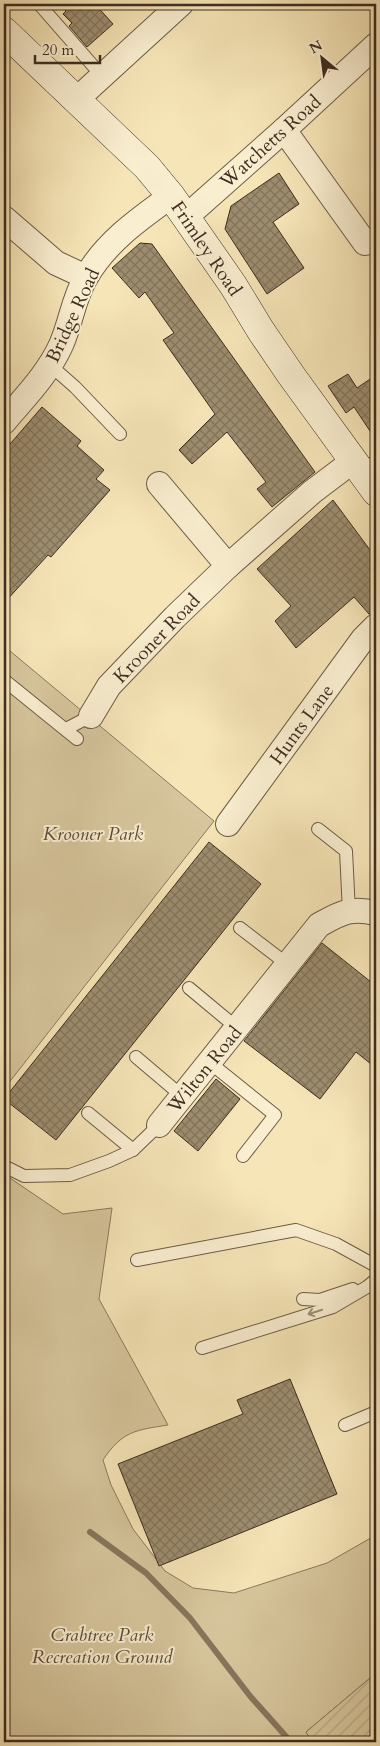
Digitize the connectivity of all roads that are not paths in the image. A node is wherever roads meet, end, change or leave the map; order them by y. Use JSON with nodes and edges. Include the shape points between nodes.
{"nodes":[{"id":1,"x":39,"y":4,"type":"edge"},
{"id":2,"x":181,"y":4,"type":"edge"},
{"id":3,"x":4,"y":32,"type":"edge"},
{"id":4,"x":376,"y":45,"type":"edge"},
{"id":5,"x":102,"y":76,"type":"junction"},
{"id":6,"x":76,"y":100,"type":"junction"},
{"id":7,"x":284,"y":130,"type":"junction"},
{"id":8,"x":179,"y":206,"type":"junction"},
{"id":9,"x":4,"y":218,"type":"edge"},
{"id":10,"x":371,"y":247,"type":"edge"},
{"id":11,"x":86,"y":277,"type":"junction"},
{"id":12,"x":50,"y":365,"type":"junction"},
{"id":13,"x":4,"y":422,"type":"edge"},
{"id":14,"x":120,"y":434,"type":"dead end"},
{"id":15,"x":367,"y":472,"type":"edge"},
{"id":16,"x":159,"y":484,"type":"dead end"},
{"id":17,"x":228,"y":566,"type":"junction"},
{"id":18,"x":376,"y":626,"type":"edge"},
{"id":19,"x":4,"y":680,"type":"edge"},
{"id":20,"x":91,"y":716,"type":"joint"},
{"id":21,"x":66,"y":729,"type":"junction"},
{"id":22,"x":77,"y":739,"type":"dead end"},
{"id":23,"x":228,"y":824,"type":"dead end"},
{"id":24,"x":318,"y":829,"type":"dead end"},
{"id":25,"x":349,"y":912,"type":"junction"},
{"id":26,"x":376,"y":914,"type":"edge"},
{"id":27,"x":240,"y":928,"type":"dead end"},
{"id":28,"x":287,"y":964,"type":"junction"},
{"id":29,"x":189,"y":988,"type":"dead end"},
{"id":30,"x":237,"y":1028,"type":"junction"},
{"id":31,"x":136,"y":1057,"type":"dead end"},
{"id":32,"x":209,"y":1062,"type":"junction"},
{"id":33,"x":182,"y":1096,"type":"junction"},
{"id":34,"x":88,"y":1113,"type":"dead end"},
{"id":35,"x":159,"y":1125,"type":"joint"},
{"id":36,"x":133,"y":1150,"type":"junction"},
{"id":37,"x":243,"y":1156,"type":"dead end"},
{"id":38,"x":4,"y":1166,"type":"edge"},
{"id":39,"x":137,"y":1260,"type":"dead end"},
{"id":40,"x":376,"y":1266,"type":"edge"},
{"id":41,"x":375,"y":1281,"type":"edge"},
{"id":42,"x":303,"y":1299,"type":"dead end"},
{"id":43,"x":202,"y":1348,"type":"dead end"},
{"id":44,"x":376,"y":1412,"type":"edge"},
{"id":45,"x":345,"y":1425,"type":"dead end"}],
"edges":[{"from":1,"to":5,"type":"lane"},
{"from":2,"to":5,"type":"street"},
{"from":3,"to":6,"type":"main road","name":"Frimley Road"},
{"from":4,"to":7,"type":"street","name":"Watchetts Road"},
{"from":5,"to":6,"type":"street"},
{"from":6,"to":8,"type":"main road","name":"Frimley Road","via":[[147,168]]},
{"from":7,"to":8,"type":"street","name":"Watchetts Road"},
{"from":7,"to":10,"type":"street"},
{"from":8,"to":11,"type":"street","name":"Bridge Road","via":[[111,244]]},
{"from":8,"to":15,"type":"main road","name":"Frimley Road","via":[[336,439]]},
{"from":9,"to":11,"type":"street","via":[[56,263]]},
{"from":11,"to":12,"type":"street","name":"Bridge Road","via":[[74,301],[62,344]]},
{"from":12,"to":13,"type":"street","name":"Bridge Road"},
{"from":12,"to":14,"type":"lane"},
{"from":15,"to":17,"type":"street","name":"Krooner Road","via":[[312,492]]},
{"from":16,"to":17,"type":"street"},
{"from":17,"to":20,"type":"street","name":"Krooner Road","via":[[109,686]]},
{"from":18,"to":23,"type":"street","name":"Hunts Lane","via":[[363,639]]},
{"from":19,"to":21,"type":"lane"},
{"from":20,"to":21,"type":"lane"},
{"from":21,"to":22,"type":"lane"},
{"from":24,"to":25,"type":"lane","via":[[346,851]]},
{"from":25,"to":26,"type":"street","name":"Wilton Road","via":[[360,910]]},
{"from":25,"to":28,"type":"street","name":"Wilton Road","via":[[340,913],[318,925]]},
{"from":27,"to":28,"type":"lane"},
{"from":28,"to":30,"type":"street","name":"Wilton Road"},
{"from":29,"to":30,"type":"lane"},
{"from":30,"to":32,"type":"street","name":"Wilton Road"},
{"from":31,"to":33,"type":"lane"},
{"from":32,"to":33,"type":"street","name":"Wilton Road"},
{"from":32,"to":37,"type":"lane","via":[[275,1115]]},
{"from":33,"to":35,"type":"street","name":"Wilton Road"},
{"from":34,"to":36,"type":"lane"},
{"from":35,"to":36,"type":"lane","name":"Wilton Road"},
{"from":36,"to":38,"type":"lane","name":"Wilton Road","via":[[70,1175],[24,1176]]},
{"from":39,"to":40,"type":"lane","via":[[296,1230],[336,1244]]},
{"from":41,"to":42,"type":"lane","via":[[320,1300]]},
{"from":41,"to":43,"type":"lane","one_way":true,"via":[[334,1306]]},
{"from":44,"to":45,"type":"lane"}]}
